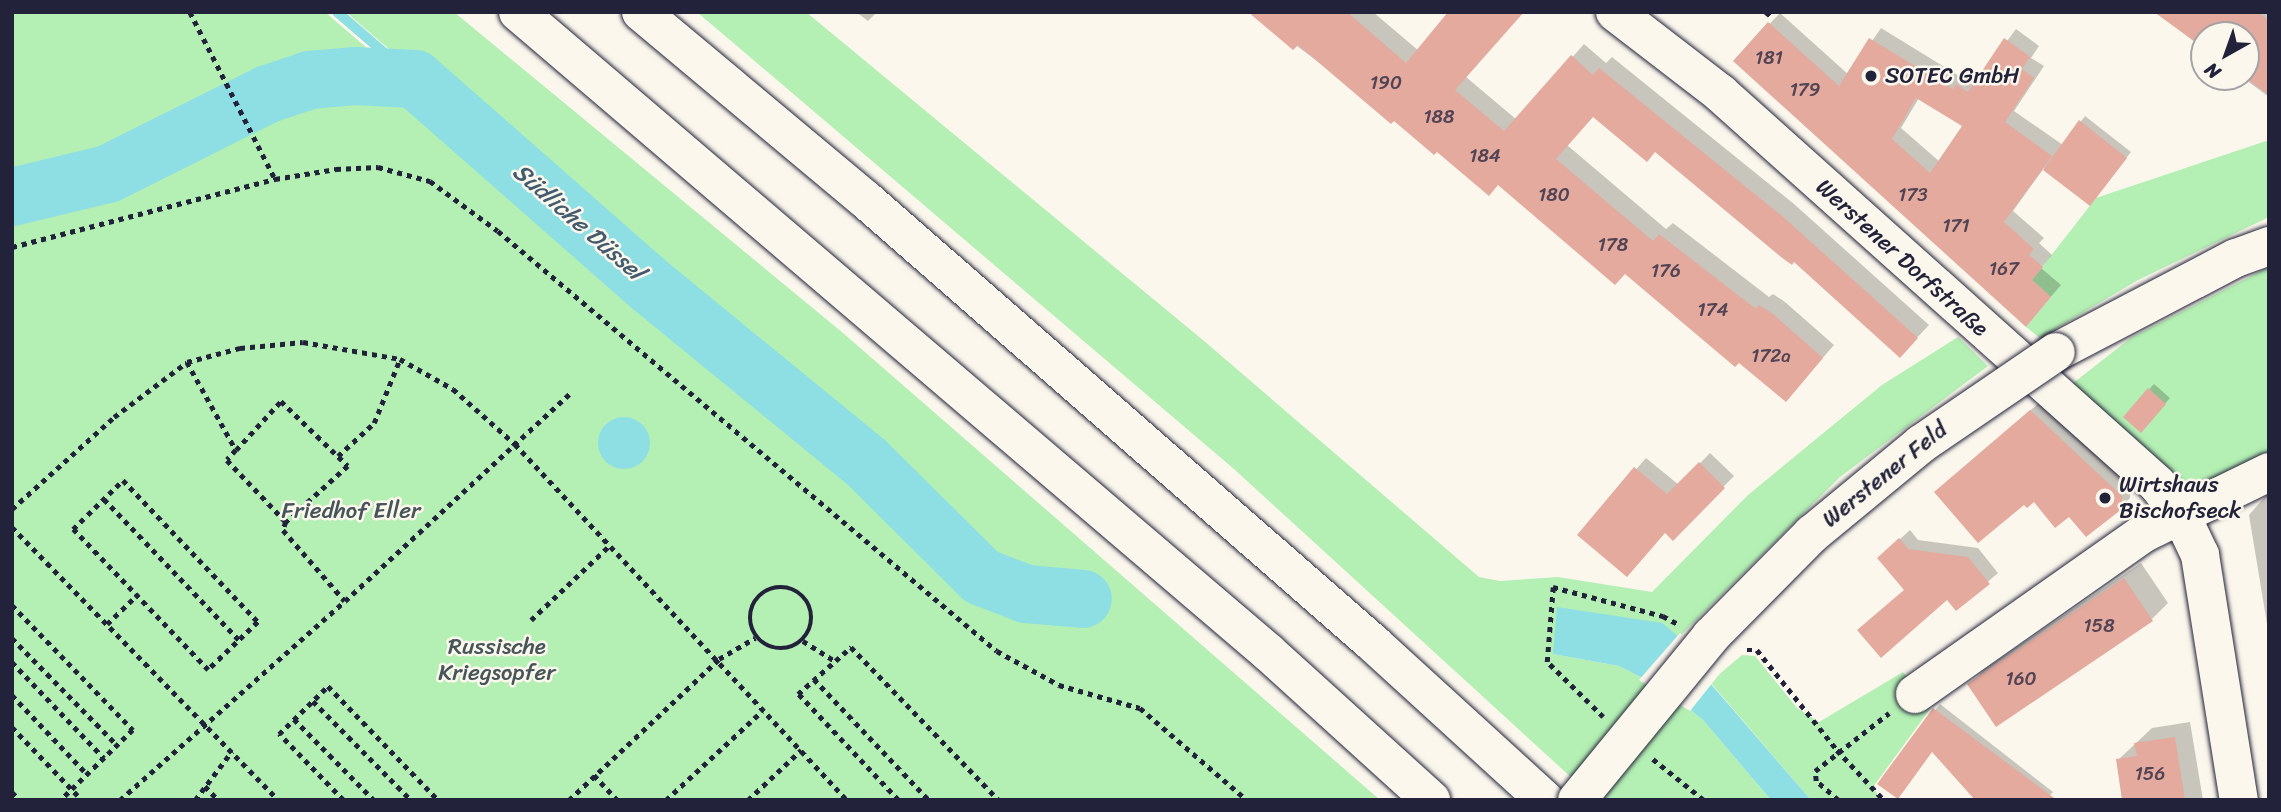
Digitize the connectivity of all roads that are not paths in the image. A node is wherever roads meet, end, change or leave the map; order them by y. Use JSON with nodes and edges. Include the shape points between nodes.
{"nodes":[{"id":1,"x":518,"y":12,"type":"edge"},
{"id":2,"x":641,"y":12,"type":"edge"},
{"id":3,"x":1631,"y":17,"type":"edge"},
{"id":4,"x":2269,"y":246,"type":"edge"},
{"id":5,"x":2269,"y":472,"type":"edge"},
{"id":6,"x":2180,"y":513,"type":"junction"},
{"id":7,"x":1915,"y":694,"type":"road end"},
{"id":8,"x":1431,"y":800,"type":"edge"},
{"id":9,"x":1545,"y":800,"type":"edge"},
{"id":10,"x":1577,"y":800,"type":"edge"},
{"id":11,"x":2239,"y":800,"type":"edge"}],
"edges":[{"from":1,"to":8,"type":"main road","via":[[1259,644]]},
{"from":2,"to":9,"type":"main road","via":[[887,218],[1374,643]]},
{"from":3,"to":6,"type":"main road","name":"Werstener Dorfstraße","via":[[2157,484]]},
{"from":4,"to":10,"type":"main road","name":"Werstener Feld","bridge":true,"via":[[2236,258],[2056,352],[1921,443],[1812,534],[1712,636]]},
{"from":5,"to":6,"type":"main road"},
{"from":6,"to":7,"type":"main road","via":[[2144,533]]},
{"from":6,"to":11,"type":"main road","name":"Werstener Dorfstraße","via":[[2200,555]]}]}
